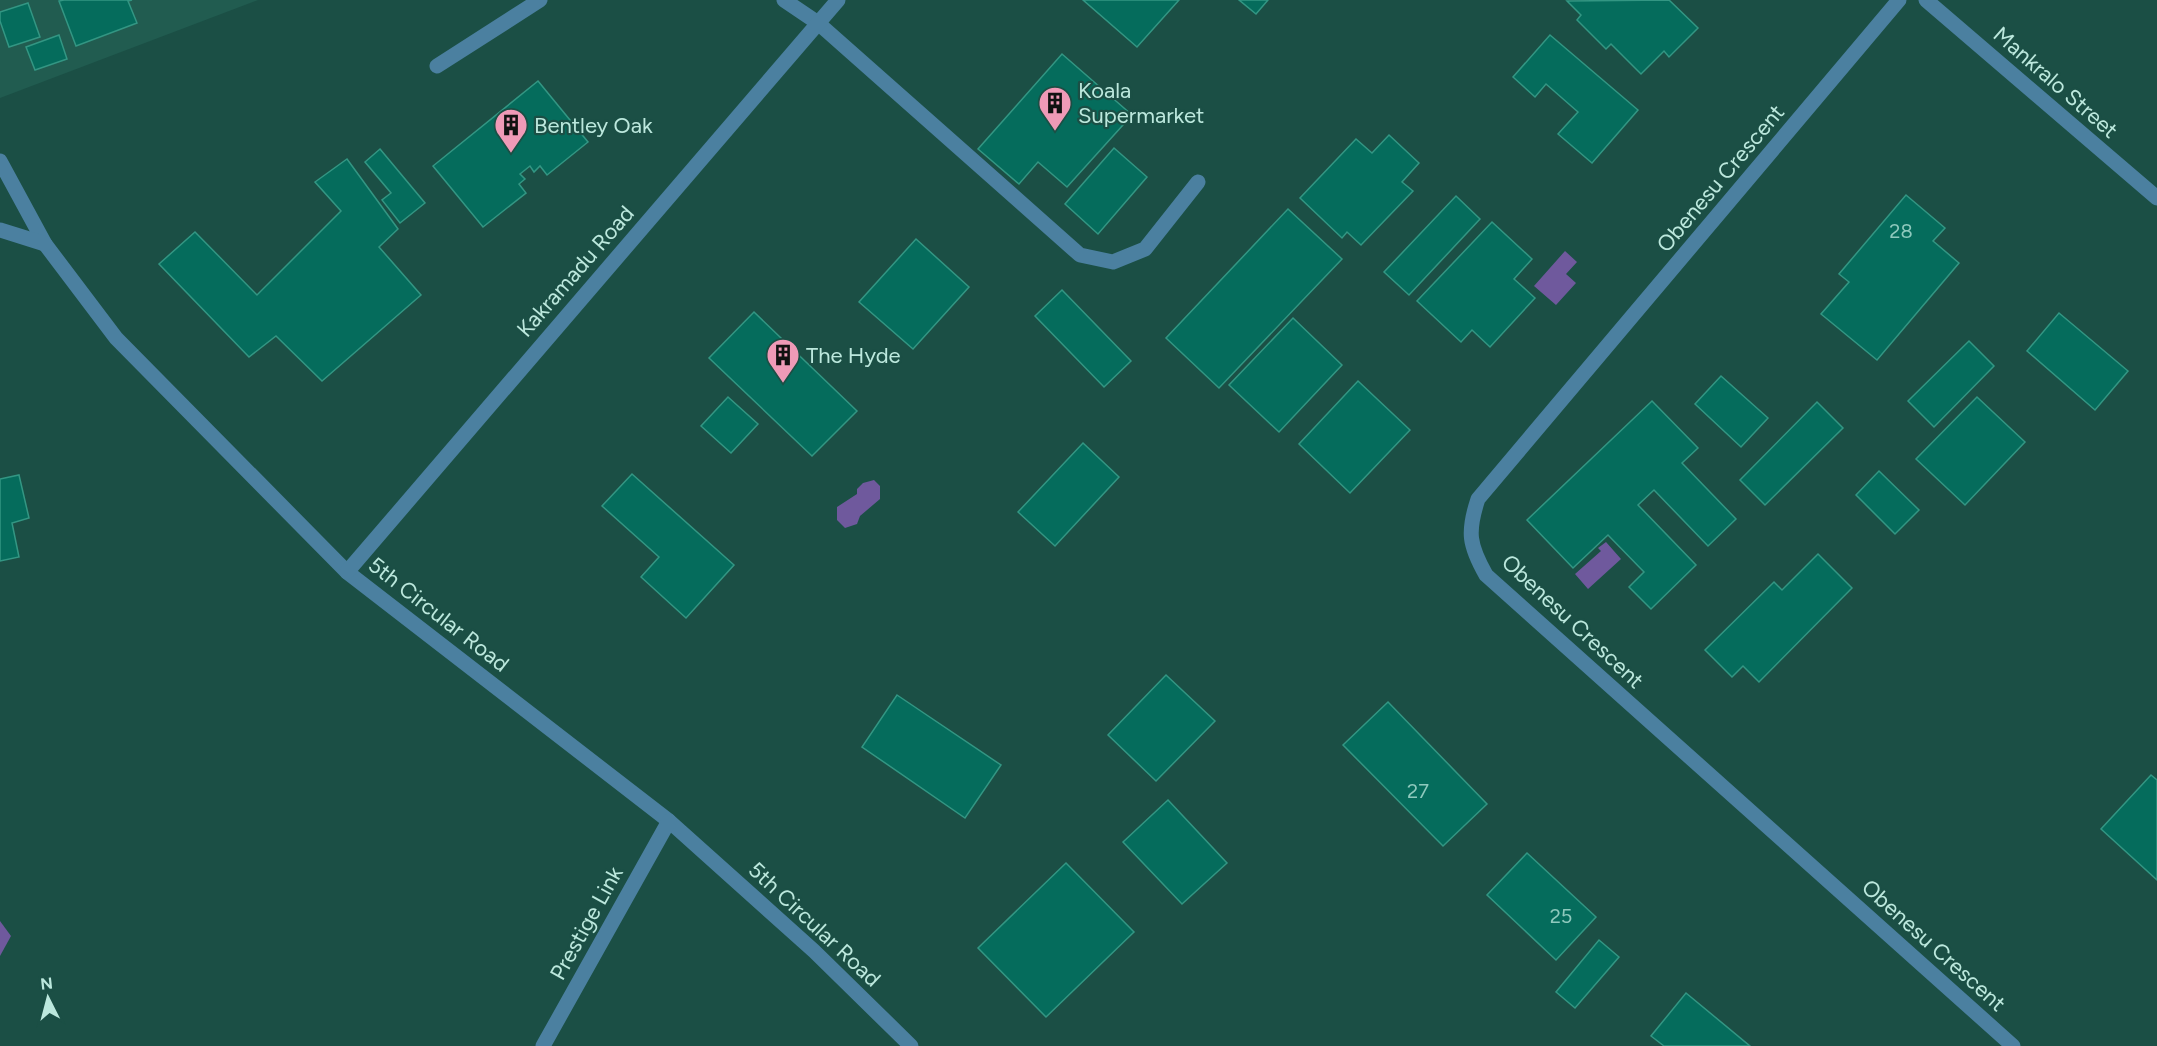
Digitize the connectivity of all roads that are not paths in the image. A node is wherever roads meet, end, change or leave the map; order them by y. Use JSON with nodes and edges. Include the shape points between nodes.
{"nodes":[{"id":1,"x":540,"y":0,"type":"edge"},
{"id":2,"x":784,"y":0,"type":"edge"},
{"id":3,"x":838,"y":0,"type":"edge"},
{"id":4,"x":1899,"y":0,"type":"edge"},
{"id":5,"x":1926,"y":0,"type":"edge"},
{"id":6,"x":818,"y":23,"type":"junction"},
{"id":7,"x":436,"y":66,"type":"dead end"},
{"id":8,"x":0,"y":161,"type":"edge"},
{"id":9,"x":1198,"y":182,"type":"dead end"},
{"id":10,"x":2157,"y":198,"type":"edge"},
{"id":11,"x":0,"y":230,"type":"edge"},
{"id":12,"x":45,"y":244,"type":"junction"},
{"id":13,"x":346,"y":572,"type":"junction"},
{"id":14,"x":669,"y":821,"type":"junction"},
{"id":15,"x":543,"y":1046,"type":"edge"},
{"id":16,"x":911,"y":1046,"type":"edge"},
{"id":17,"x":2013,"y":1046,"type":"edge"}],
"edges":[{"from":1,"to":7,"type":"street"},
{"from":2,"to":6,"type":"street"},
{"from":3,"to":6,"type":"street","name":"Kakramadu Road"},
{"from":4,"to":17,"type":"street","name":"Obenesu Crescent","via":[[1478,499],[1470,523],[1475,556],[1486,575]]},
{"from":5,"to":10,"type":"street","name":"Mankralo Street"},
{"from":6,"to":9,"type":"street","via":[[1080,255],[1113,262],[1145,249]]},
{"from":6,"to":13,"type":"street","name":"Kakramadu Road"},
{"from":8,"to":12,"type":"street","name":"5th Circular Road"},
{"from":11,"to":12,"type":"street"},
{"from":12,"to":13,"type":"street","name":"5th Circular Road","via":[[116,338]]},
{"from":13,"to":14,"type":"street","name":"5th Circular Road"},
{"from":14,"to":15,"type":"street","name":"Prestige Link"},
{"from":14,"to":16,"type":"street","name":"5th Circular Road","via":[[814,951]]}]}
